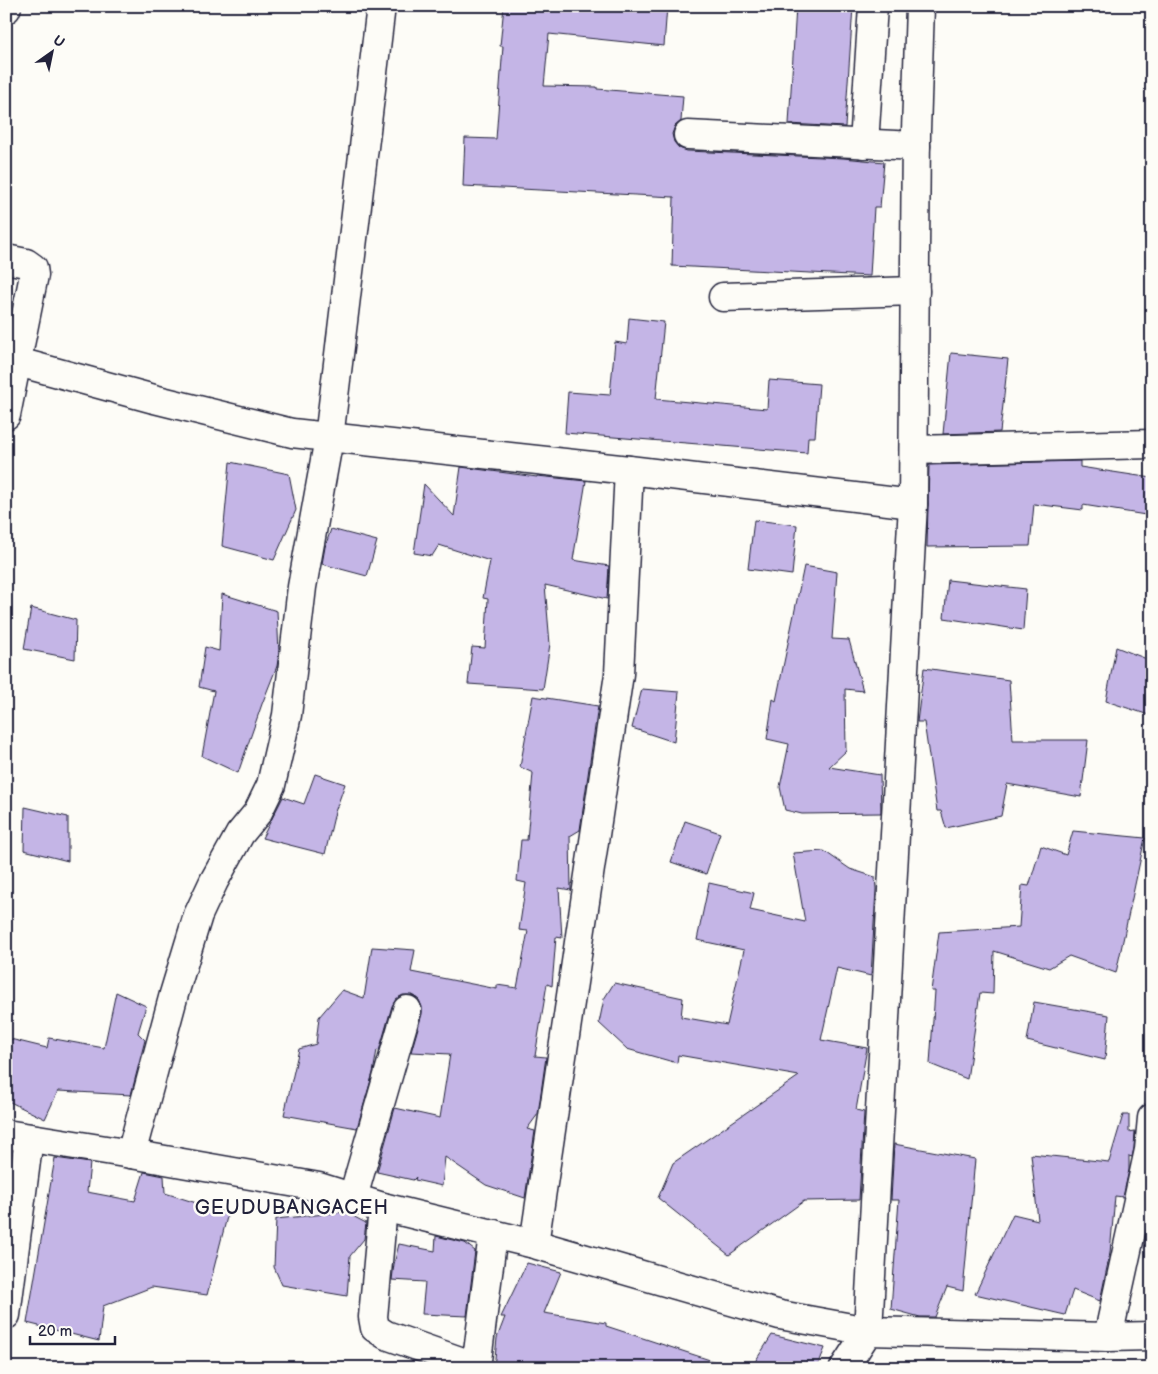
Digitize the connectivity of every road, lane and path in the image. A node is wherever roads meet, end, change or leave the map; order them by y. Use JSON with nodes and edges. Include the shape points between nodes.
{"nodes":[{"id":1,"x":381,"y":6,"type":"edge"},
{"id":2,"x":873,"y":6,"type":"edge"},
{"id":3,"x":920,"y":6,"type":"edge"},
{"id":4,"x":688,"y":135,"type":"dead end"},
{"id":5,"x":864,"y":144,"type":"junction"},
{"id":6,"x":916,"y":146,"type":"junction"},
{"id":7,"x":6,"y":259,"type":"edge"},
{"id":8,"x":915,"y":291,"type":"junction"},
{"id":9,"x":723,"y":297,"type":"dead end"},
{"id":10,"x":18,"y":362,"type":"junction"},
{"id":11,"x":6,"y":415,"type":"edge"},
{"id":12,"x":329,"y":438,"type":"junction"},
{"id":13,"x":1152,"y":444,"type":"edge"},
{"id":14,"x":914,"y":450,"type":"junction"},
{"id":15,"x":629,"y":470,"type":"junction"},
{"id":16,"x":913,"y":504,"type":"junction"},
{"id":17,"x":407,"y":1010,"type":"dead end"},
{"id":18,"x":1152,"y":1118,"type":"edge"},
{"id":19,"x":18,"y":1136,"type":"edge"},
{"id":20,"x":131,"y":1154,"type":"junction"},
{"id":21,"x":353,"y":1197,"type":"junction"},
{"id":22,"x":383,"y":1207,"type":"junction"},
{"id":23,"x":493,"y":1234,"type":"junction"},
{"id":24,"x":534,"y":1244,"type":"junction"},
{"id":25,"x":6,"y":1314,"type":"edge"},
{"id":26,"x":868,"y":1331,"type":"junction"},
{"id":27,"x":1152,"y":1336,"type":"edge"},
{"id":28,"x":1108,"y":1337,"type":"junction"},
{"id":29,"x":476,"y":1367,"type":"edge"},
{"id":30,"x":844,"y":1368,"type":"edge"}],
"edges":[{"from":1,"to":12,"type":"street"},
{"from":2,"to":5,"type":"street"},
{"from":3,"to":6,"type":"street"},
{"from":4,"to":5,"type":"street"},
{"from":5,"to":6,"type":"street"},
{"from":6,"to":8,"type":"street"},
{"from":7,"to":10,"type":"street","via":[[26,263],[33,268],[34,275]]},
{"from":8,"to":9,"type":"street"},
{"from":8,"to":14,"type":"street"},
{"from":10,"to":11,"type":"street"},
{"from":10,"to":12,"type":"street","via":[[292,433]]},
{"from":12,"to":15,"type":"street"},
{"from":12,"to":20,"type":"street","via":[[302,587],[287,715],[271,785],[258,812],[240,834],[198,914]]},
{"from":13,"to":14,"type":"street"},
{"from":14,"to":16,"type":"street"},
{"from":15,"to":16,"type":"street"},
{"from":15,"to":24,"type":"street","via":[[619,674]]},
{"from":16,"to":26,"type":"street"},
{"from":17,"to":21,"type":"street"},
{"from":18,"to":28,"type":"street","via":[[1149,1150]]},
{"from":19,"to":20,"type":"street"},
{"from":19,"to":25,"type":"street"},
{"from":20,"to":21,"type":"street","via":[[319,1187]]},
{"from":21,"to":22,"type":"street"},
{"from":22,"to":23,"type":"street"},
{"from":22,"to":29,"type":"street","via":[[373,1317],[375,1328],[386,1335]]},
{"from":23,"to":24,"type":"street"},
{"from":23,"to":29,"type":"street"},
{"from":24,"to":26,"type":"street","via":[[780,1315]]},
{"from":26,"to":28,"type":"street"},
{"from":26,"to":30,"type":"street"},
{"from":27,"to":28,"type":"street"}]}
